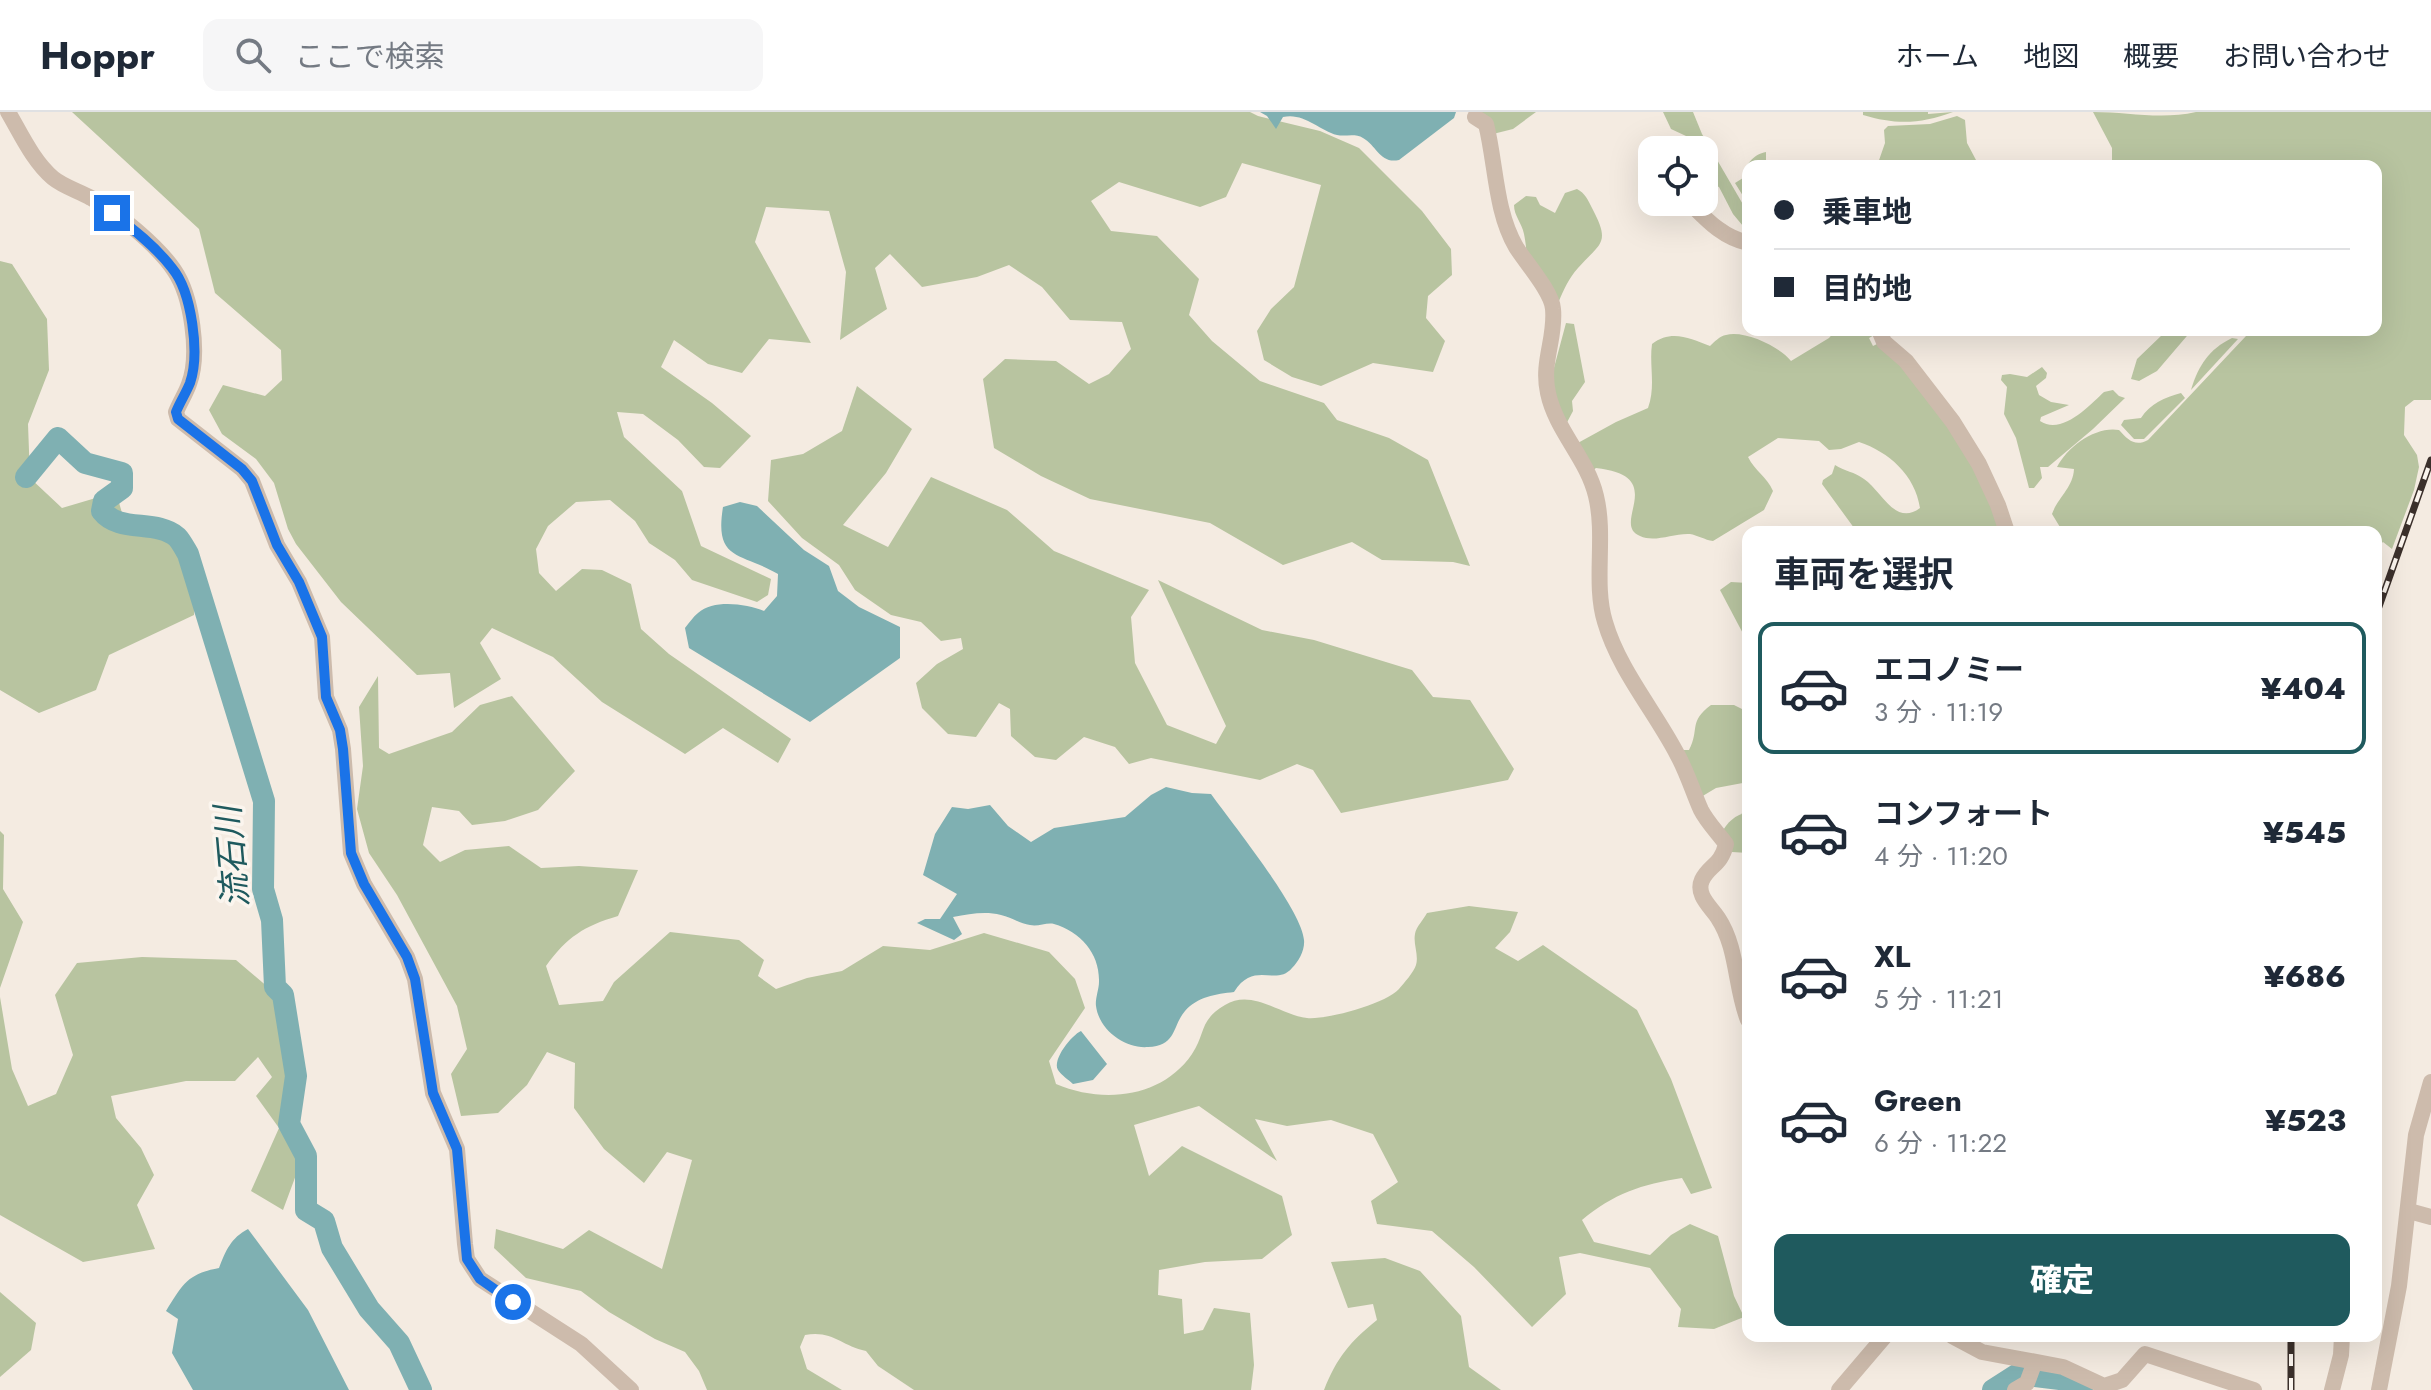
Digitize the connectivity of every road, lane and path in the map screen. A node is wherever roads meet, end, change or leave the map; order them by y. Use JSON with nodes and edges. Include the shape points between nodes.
{"nodes":[{"id":1,"x":8,"y":112,"type":"edge"},
{"id":2,"x":1475,"y":117,"type":"dead end"},
{"id":3,"x":1703,"y":216,"type":"edge"},
{"id":4,"x":1742,"y":241,"type":"edge"},
{"id":5,"x":1882,"y":336,"type":"edge"},
{"id":6,"x":2005,"y":526,"type":"edge"},
{"id":7,"x":1742,"y":1004,"type":"edge"},
{"id":8,"x":2431,"y":1082,"type":"edge"},
{"id":9,"x":2409,"y":1211,"type":"junction"},
{"id":10,"x":2431,"y":1217,"type":"edge"},
{"id":11,"x":1880,"y":1342,"type":"edge"},
{"id":12,"x":1963,"y":1342,"type":"edge"},
{"id":13,"x":2342,"y":1342,"type":"edge"},
{"id":14,"x":2034,"y":1364,"type":"junction"},
{"id":15,"x":2021,"y":1386,"type":"edge"},
{"id":16,"x":2102,"y":1388,"type":"edge"},
{"id":17,"x":1840,"y":1389,"type":"edge"},
{"id":18,"x":631,"y":1390,"type":"edge"},
{"id":19,"x":2254,"y":1390,"type":"edge"},
{"id":20,"x":2332,"y":1390,"type":"edge"},
{"id":21,"x":2379,"y":1390,"type":"edge"}],
"edges":[{"from":1,"to":18,"type":"street","via":[[54,179],[130,227],[174,269],[183,286],[194,359],[178,419],[252,481],[322,637],[326,697],[343,749],[351,853],[415,979],[433,1093],[457,1149],[467,1259],[490,1288],[592,1352]]},
{"from":2,"to":7,"type":"street","via":[[1486,124],[1499,198],[1514,243],[1551,301],[1548,393],[1596,495],[1604,620],[1627,672],[1678,755],[1703,813],[1726,844],[1722,858],[1702,880],[1701,891],[1730,942]]},
{"from":3,"to":4,"type":"street"},
{"from":5,"to":6,"type":"street","via":[[1953,422],[1979,464]]},
{"from":8,"to":9,"type":"street","via":[[2416,1135]]},
{"from":9,"to":10,"type":"street"},
{"from":9,"to":21,"type":"street"},
{"from":11,"to":17,"type":"street"},
{"from":12,"to":14,"type":"street"},
{"from":13,"to":20,"type":"street"},
{"from":14,"to":15,"type":"street"},
{"from":14,"to":16,"type":"street","via":[[2063,1367]]},
{"from":16,"to":19,"type":"street","via":[[2122,1380],[2145,1354]]}]}
